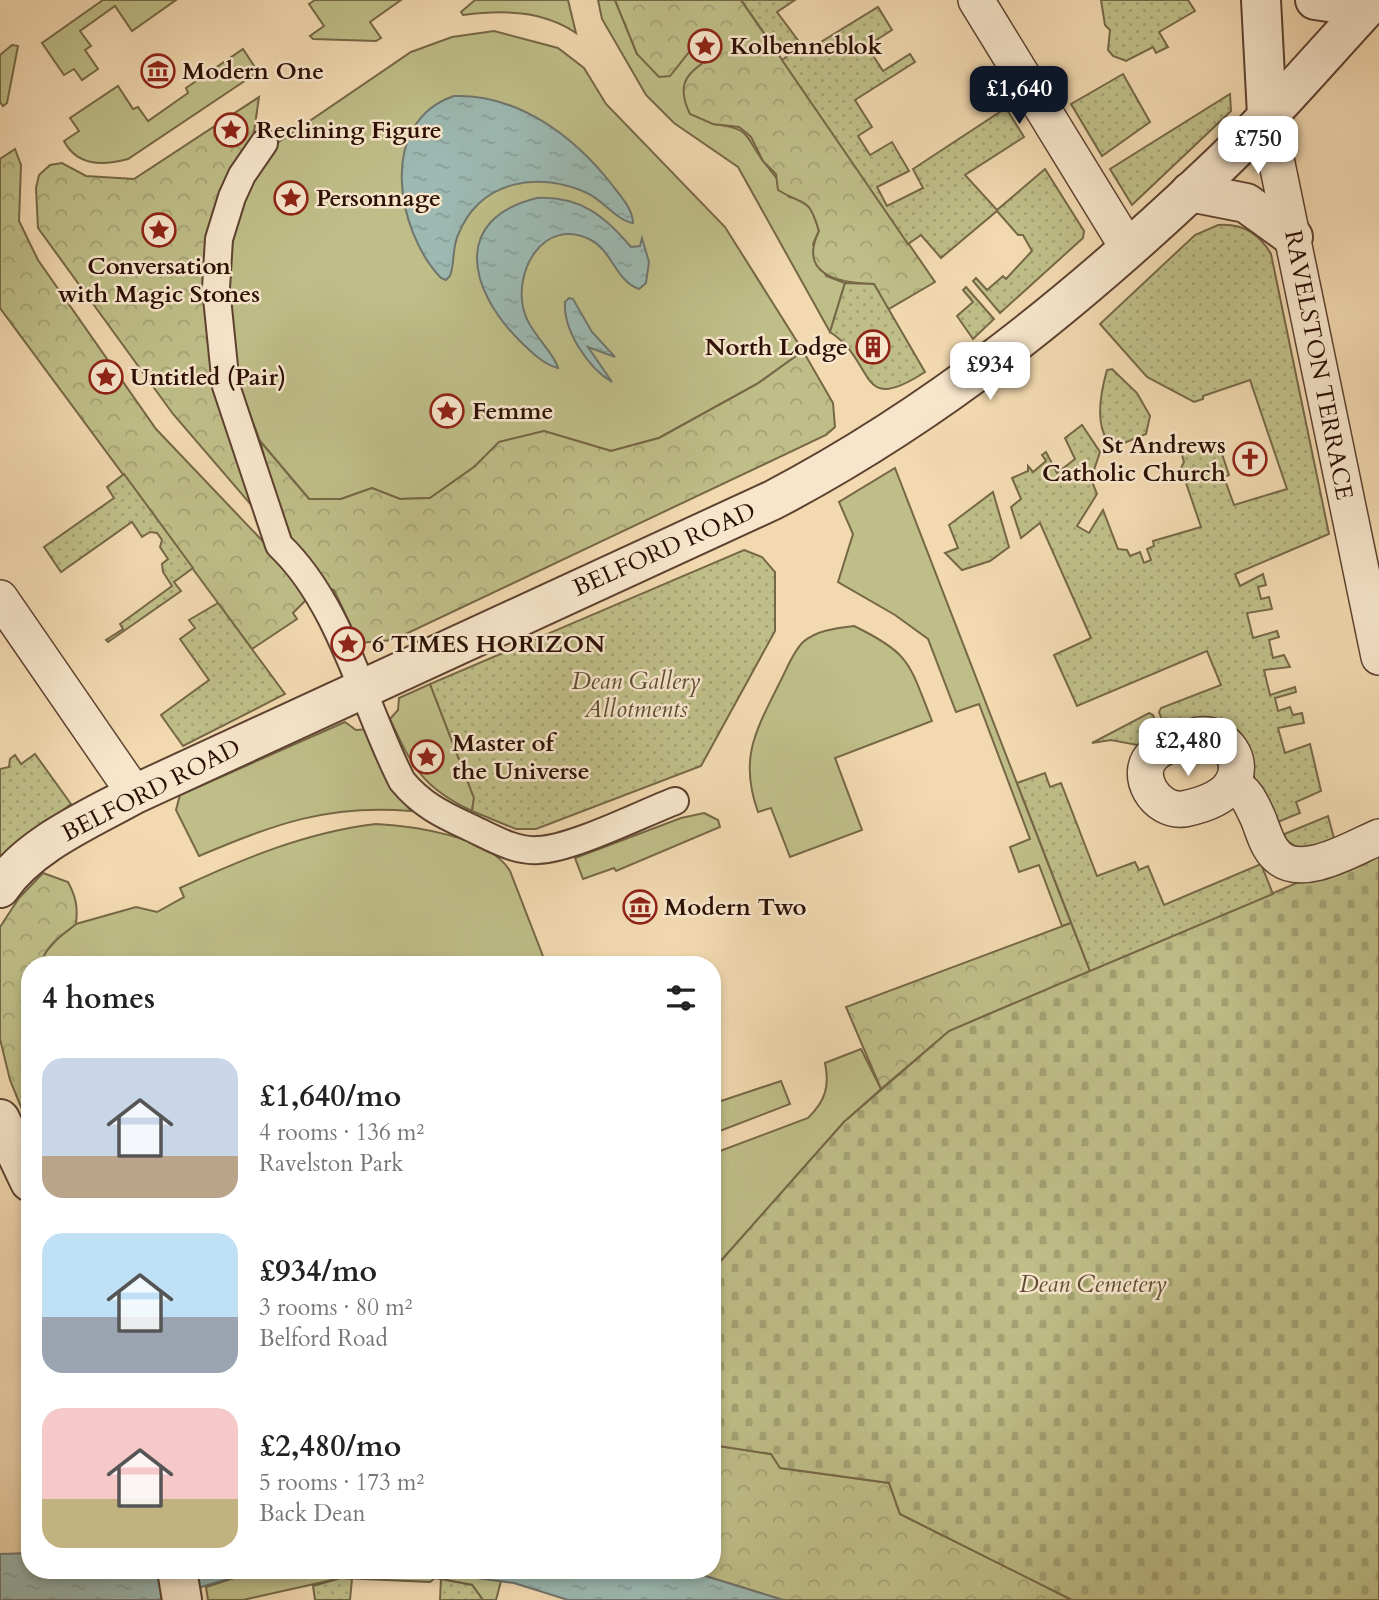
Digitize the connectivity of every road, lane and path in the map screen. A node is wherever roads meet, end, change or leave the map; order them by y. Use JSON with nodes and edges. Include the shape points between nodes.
{"nodes":[{"id":1,"x":975,"y":0,"type":"edge"},
{"id":2,"x":1261,"y":0,"type":"edge"},
{"id":3,"x":1315,"y":0,"type":"edge"},
{"id":4,"x":1374,"y":0,"type":"edge"},
{"id":5,"x":1268,"y":115,"type":"junction"},
{"id":6,"x":264,"y":143,"type":"dead end"},
{"id":7,"x":1191,"y":192,"type":"junction"},
{"id":8,"x":1120,"y":236,"type":"junction"},
{"id":9,"x":1293,"y":237,"type":"junction"},
{"id":10,"x":0,"y":598,"type":"edge"},
{"id":11,"x":1379,"y":657,"type":"edge"},
{"id":12,"x":361,"y":688,"type":"junction"},
{"id":13,"x":1232,"y":784,"type":"dead end"},
{"id":14,"x":135,"y":793,"type":"junction"},
{"id":15,"x":674,"y":801,"type":"dead end"},
{"id":16,"x":1379,"y":837,"type":"edge"},
{"id":17,"x":0,"y":888,"type":"edge"},
{"id":18,"x":0,"y":1119,"type":"edge"},
{"id":19,"x":21,"y":1163,"type":"edge"},
{"id":20,"x":178,"y":1579,"type":"edge"},
{"id":21,"x":182,"y":1600,"type":"edge"}],
"edges":[{"from":1,"to":8,"type":"street"},
{"from":2,"to":5,"type":"street"},
{"from":3,"to":4,"type":"street","via":[[1342,5]]},
{"from":4,"to":5,"type":"street","name":"BELFORD ROAD"},
{"from":5,"to":7,"type":"street","name":"BELFORD ROAD"},
{"from":5,"to":9,"type":"street","name":"RAVELSTON TERRACE"},
{"from":6,"to":12,"type":"street","via":[[242,175],[219,239],[216,288],[226,386],[279,545],[311,581]]},
{"from":7,"to":8,"type":"street","name":"BELFORD ROAD"},
{"from":7,"to":9,"type":"street","via":[[1246,203]]},
{"from":8,"to":12,"type":"street","name":"BELFORD ROAD","via":[[992,364],[828,471]]},
{"from":9,"to":11,"type":"street","name":"RAVELSTON TERRACE"},
{"from":10,"to":14,"type":"street"},
{"from":12,"to":14,"type":"street","name":"BELFORD ROAD"},
{"from":12,"to":15,"type":"street","via":[[393,762],[417,799],[440,814],[517,847],[561,846]]},
{"from":13,"to":16,"type":"street","via":[[1245,793],[1272,849],[1286,862],[1313,863]]},
{"from":14,"to":17,"type":"street","name":"BELFORD ROAD","via":[[46,846]]},
{"from":18,"to":19,"type":"street"},
{"from":20,"to":21,"type":"street"}]}
